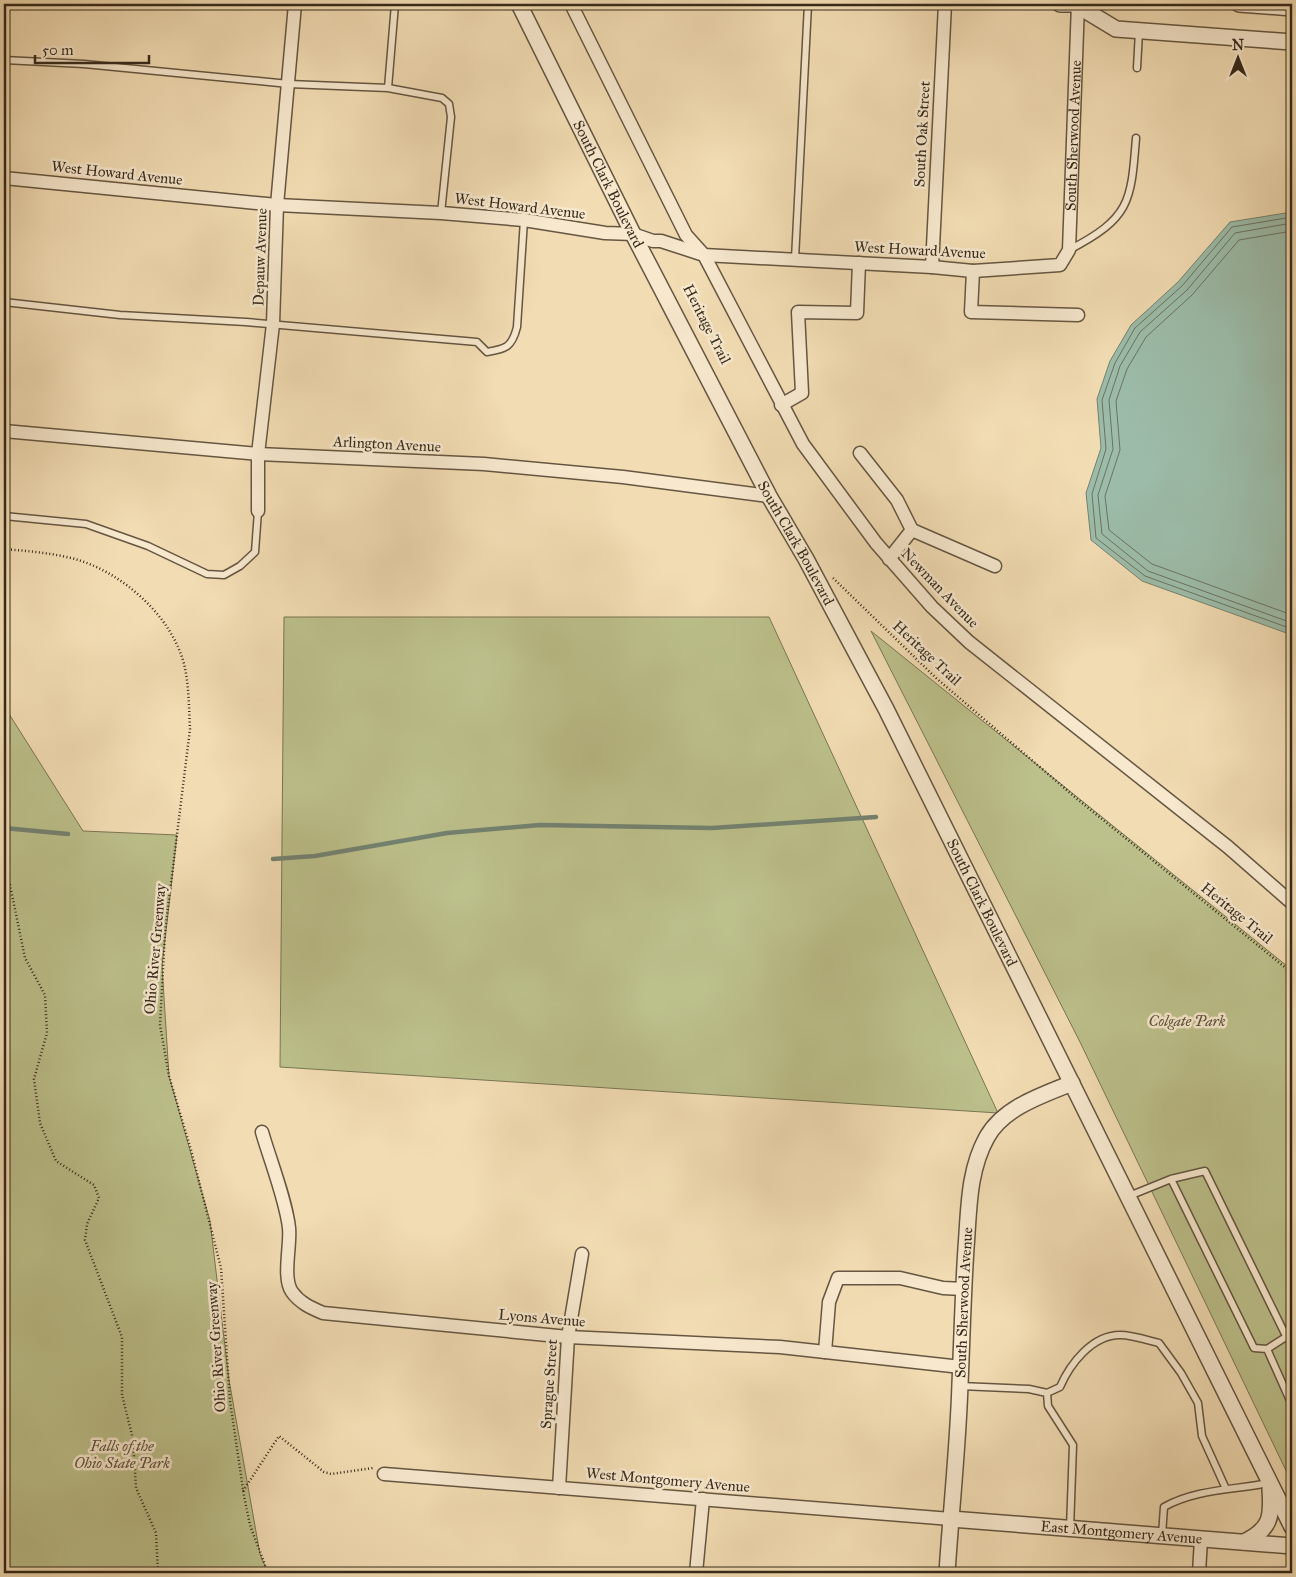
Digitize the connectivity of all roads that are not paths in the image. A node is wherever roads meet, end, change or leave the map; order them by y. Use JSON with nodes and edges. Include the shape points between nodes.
{"nodes":[{"id":1,"x":295,"y":4,"type":"edge"},
{"id":2,"x":395,"y":4,"type":"edge"},
{"id":3,"x":519,"y":4,"type":"edge"},
{"id":4,"x":571,"y":4,"type":"edge"},
{"id":5,"x":808,"y":4,"type":"edge"},
{"id":6,"x":946,"y":4,"type":"edge"},
{"id":7,"x":1060,"y":4,"type":"edge"},
{"id":8,"x":1081,"y":4,"type":"edge"},
{"id":9,"x":1239,"y":4,"type":"edge"},
{"id":10,"x":1292,"y":8,"type":"edge"},
{"id":11,"x":1138,"y":31,"type":"junction"},
{"id":12,"x":1292,"y":42,"type":"edge"},
{"id":13,"x":4,"y":60,"type":"edge"},
{"id":14,"x":1136,"y":68,"type":"dead end"},
{"id":15,"x":289,"y":84,"type":"junction"},
{"id":16,"x":388,"y":88,"type":"junction"},
{"id":17,"x":1136,"y":138,"type":"dead end"},
{"id":18,"x":4,"y":178,"type":"edge"},
{"id":19,"x":277,"y":205,"type":"junction"},
{"id":20,"x":441,"y":213,"type":"junction"},
{"id":21,"x":524,"y":220,"type":"junction"},
{"id":22,"x":633,"y":234,"type":"junction"},
{"id":23,"x":1069,"y":250,"type":"junction"},
{"id":24,"x":704,"y":255,"type":"junction"},
{"id":25,"x":795,"y":259,"type":"junction"},
{"id":26,"x":859,"y":263,"type":"junction"},
{"id":27,"x":1060,"y":265,"type":"joint"},
{"id":28,"x":932,"y":267,"type":"junction"},
{"id":29,"x":973,"y":272,"type":"junction"},
{"id":30,"x":4,"y":302,"type":"edge"},
{"id":31,"x":1078,"y":315,"type":"dead end"},
{"id":32,"x":273,"y":324,"type":"junction"},
{"id":33,"x":781,"y":405,"type":"junction"},
{"id":34,"x":4,"y":431,"type":"edge"},
{"id":35,"x":860,"y":453,"type":"dead end"},
{"id":36,"x":258,"y":454,"type":"junction"},
{"id":37,"x":769,"y":496,"type":"junction"},
{"id":38,"x":258,"y":511,"type":"joint"},
{"id":39,"x":4,"y":516,"type":"edge"},
{"id":40,"x":912,"y":530,"type":"junction"},
{"id":41,"x":889,"y":559,"type":"junction"},
{"id":42,"x":995,"y":566,"type":"dead end"},
{"id":43,"x":1292,"y":903,"type":"edge"},
{"id":44,"x":1072,"y":1083,"type":"junction"},
{"id":45,"x":262,"y":1132,"type":"dead end"},
{"id":46,"x":1171,"y":1179,"type":"junction"},
{"id":47,"x":1128,"y":1196,"type":"junction"},
{"id":48,"x":582,"y":1254,"type":"dead end"},
{"id":49,"x":964,"y":1289,"type":"junction"},
{"id":50,"x":1289,"y":1334,"type":"edge"},
{"id":51,"x":568,"y":1337,"type":"junction"},
{"id":52,"x":1267,"y":1349,"type":"junction"},
{"id":53,"x":824,"y":1352,"type":"junction"},
{"id":54,"x":961,"y":1367,"type":"junction"},
{"id":55,"x":960,"y":1386,"type":"junction"},
{"id":56,"x":1047,"y":1393,"type":"junction"},
{"id":57,"x":1292,"y":1406,"type":"edge"},
{"id":58,"x":384,"y":1474,"type":"road end"},
{"id":59,"x":1269,"y":1483,"type":"junction"},
{"id":60,"x":559,"y":1488,"type":"junction"},
{"id":61,"x":1226,"y":1489,"type":"junction"},
{"id":62,"x":702,"y":1499,"type":"junction"},
{"id":63,"x":951,"y":1519,"type":"junction"},
{"id":64,"x":1292,"y":1527,"type":"edge"},
{"id":65,"x":1070,"y":1529,"type":"junction"},
{"id":66,"x":1162,"y":1536,"type":"junction"},
{"id":67,"x":1201,"y":1539,"type":"junction"},
{"id":68,"x":1244,"y":1542,"type":"junction"},
{"id":69,"x":1292,"y":1546,"type":"edge"},
{"id":70,"x":696,"y":1573,"type":"edge"},
{"id":71,"x":948,"y":1573,"type":"edge"},
{"id":72,"x":1198,"y":1573,"type":"edge"}],
"edges":[{"from":1,"to":15,"type":"street","name":"Depauw Avenue"},
{"from":2,"to":16,"type":"lane"},
{"from":3,"to":22,"type":"street","name":"South Clark Boulevard"},
{"from":4,"to":24,"type":"street","via":[[686,235]]},
{"from":5,"to":25,"type":"lane"},
{"from":6,"to":28,"type":"street","name":"South Oak Street"},
{"from":7,"to":8,"type":"street"},
{"from":8,"to":11,"type":"street","via":[[1116,29]]},
{"from":8,"to":23,"type":"street","name":"South Sherwood Avenue"},
{"from":9,"to":10,"type":"street"},
{"from":11,"to":12,"type":"street"},
{"from":11,"to":14,"type":"lane"},
{"from":13,"to":15,"type":"lane","via":[[84,64]]},
{"from":15,"to":16,"type":"lane"},
{"from":15,"to":19,"type":"street","name":"Depauw Avenue"},
{"from":16,"to":20,"type":"lane","via":[[442,98],[449,104],[451,117]]},
{"from":17,"to":23,"type":"lane","via":[[1132,183],[1123,210],[1099,235]]},
{"from":18,"to":19,"type":"street","name":"West Howard Avenue"},
{"from":19,"to":20,"type":"street","name":"West Howard Avenue"},
{"from":19,"to":32,"type":"street","name":"Depauw Avenue"},
{"from":20,"to":21,"type":"street","name":"West Howard Avenue"},
{"from":21,"to":22,"type":"street","name":"West Howard Avenue","via":[[605,233]]},
{"from":21,"to":32,"type":"lane","via":[[517,327],[514,341],[504,349],[487,352],[477,342]]},
{"from":22,"to":24,"type":"street","name":"West Howard Avenue"},
{"from":22,"to":37,"type":"street","name":"South Clark Boulevard"},
{"from":23,"to":27,"type":"street","name":"South Sherwood Avenue"},
{"from":24,"to":25,"type":"street","name":"West Howard Avenue"},
{"from":24,"to":33,"type":"street","name":"Newman Avenue"},
{"from":25,"to":26,"type":"street","name":"West Howard Avenue"},
{"from":26,"to":28,"type":"street","name":"West Howard Avenue"},
{"from":26,"to":33,"type":"street","via":[[857,313],[798,312],[802,393]]},
{"from":27,"to":29,"type":"street","name":"West Howard Avenue"},
{"from":28,"to":29,"type":"street","name":"West Howard Avenue"},
{"from":29,"to":31,"type":"street","via":[[971,312]]},
{"from":30,"to":32,"type":"lane","via":[[120,315]]},
{"from":32,"to":36,"type":"street","name":"Depauw Avenue"},
{"from":33,"to":41,"type":"street","name":"Newman Avenue","via":[[802,444]]},
{"from":34,"to":36,"type":"street","name":"Arlington Avenue"},
{"from":35,"to":40,"type":"street","via":[[897,500]]},
{"from":36,"to":37,"type":"street","name":"Arlington Avenue","via":[[484,464],[623,477]]},
{"from":36,"to":38,"type":"street","name":"Depauw Avenue"},
{"from":37,"to":44,"type":"street","name":"South Clark Boulevard","via":[[886,708]]},
{"from":38,"to":39,"type":"lane","via":[[255,552],[224,575],[207,574],[148,546],[86,524]]},
{"from":40,"to":41,"type":"street"},
{"from":40,"to":42,"type":"street"},
{"from":41,"to":43,"type":"street","name":"Newman Avenue","via":[[969,642],[1228,846]]},
{"from":44,"to":47,"type":"street","name":"South Clark Boulevard"},
{"from":44,"to":49,"type":"street","name":"South Sherwood Avenue","via":[[1008,1114],[988,1136],[977,1160],[971,1187]]},
{"from":45,"to":51,"type":"street","name":"Lyons Avenue","via":[[289,1226],[287,1270],[291,1291],[306,1306],[323,1313]]},
{"from":46,"to":47,"type":"lane"},
{"from":46,"to":50,"type":"lane","via":[[1205,1171]]},
{"from":46,"to":52,"type":"lane","via":[[1254,1348]]},
{"from":47,"to":59,"type":"street","name":"South Clark Boulevard"},
{"from":48,"to":51,"type":"street","name":"Sprague Street"},
{"from":49,"to":53,"type":"street","via":[[900,1278],[838,1278],[828,1302]]},
{"from":49,"to":54,"type":"street","name":"South Sherwood Avenue"},
{"from":50,"to":52,"type":"lane"},
{"from":51,"to":53,"type":"street","name":"Lyons Avenue"},
{"from":51,"to":60,"type":"street","name":"Sprague Street"},
{"from":52,"to":57,"type":"lane"},
{"from":53,"to":54,"type":"street","name":"Lyons Avenue"},
{"from":54,"to":55,"type":"street","name":"South Sherwood Avenue"},
{"from":55,"to":56,"type":"lane"},
{"from":55,"to":63,"type":"street","name":"South Sherwood Avenue"},
{"from":56,"to":61,"type":"lane","via":[[1060,1387],[1067,1372],[1085,1351],[1099,1341],[1120,1335],[1159,1343],[1198,1403],[1202,1436]]},
{"from":56,"to":65,"type":"lane","via":[[1048,1406],[1073,1445]]},
{"from":58,"to":60,"type":"street","name":"West Montgomery Avenue"},
{"from":59,"to":61,"type":"lane"},
{"from":59,"to":64,"type":"street","name":"South Clark Boulevard"},
{"from":59,"to":68,"type":"street","via":[[1271,1507],[1266,1527]]},
{"from":60,"to":62,"type":"street","name":"West Montgomery Avenue"},
{"from":61,"to":66,"type":"lane","via":[[1191,1497],[1164,1508]]},
{"from":62,"to":63,"type":"street","name":"West Montgomery Avenue"},
{"from":62,"to":70,"type":"street"},
{"from":63,"to":65,"type":"street","name":"East Montgomery Avenue"},
{"from":63,"to":71,"type":"street","name":"South Sherwood Avenue"},
{"from":65,"to":66,"type":"street","name":"East Montgomery Avenue"},
{"from":66,"to":67,"type":"street","name":"East Montgomery Avenue"},
{"from":67,"to":68,"type":"street","name":"East Montgomery Avenue"},
{"from":67,"to":72,"type":"street"},
{"from":68,"to":69,"type":"street","name":"East Montgomery Avenue"}]}
